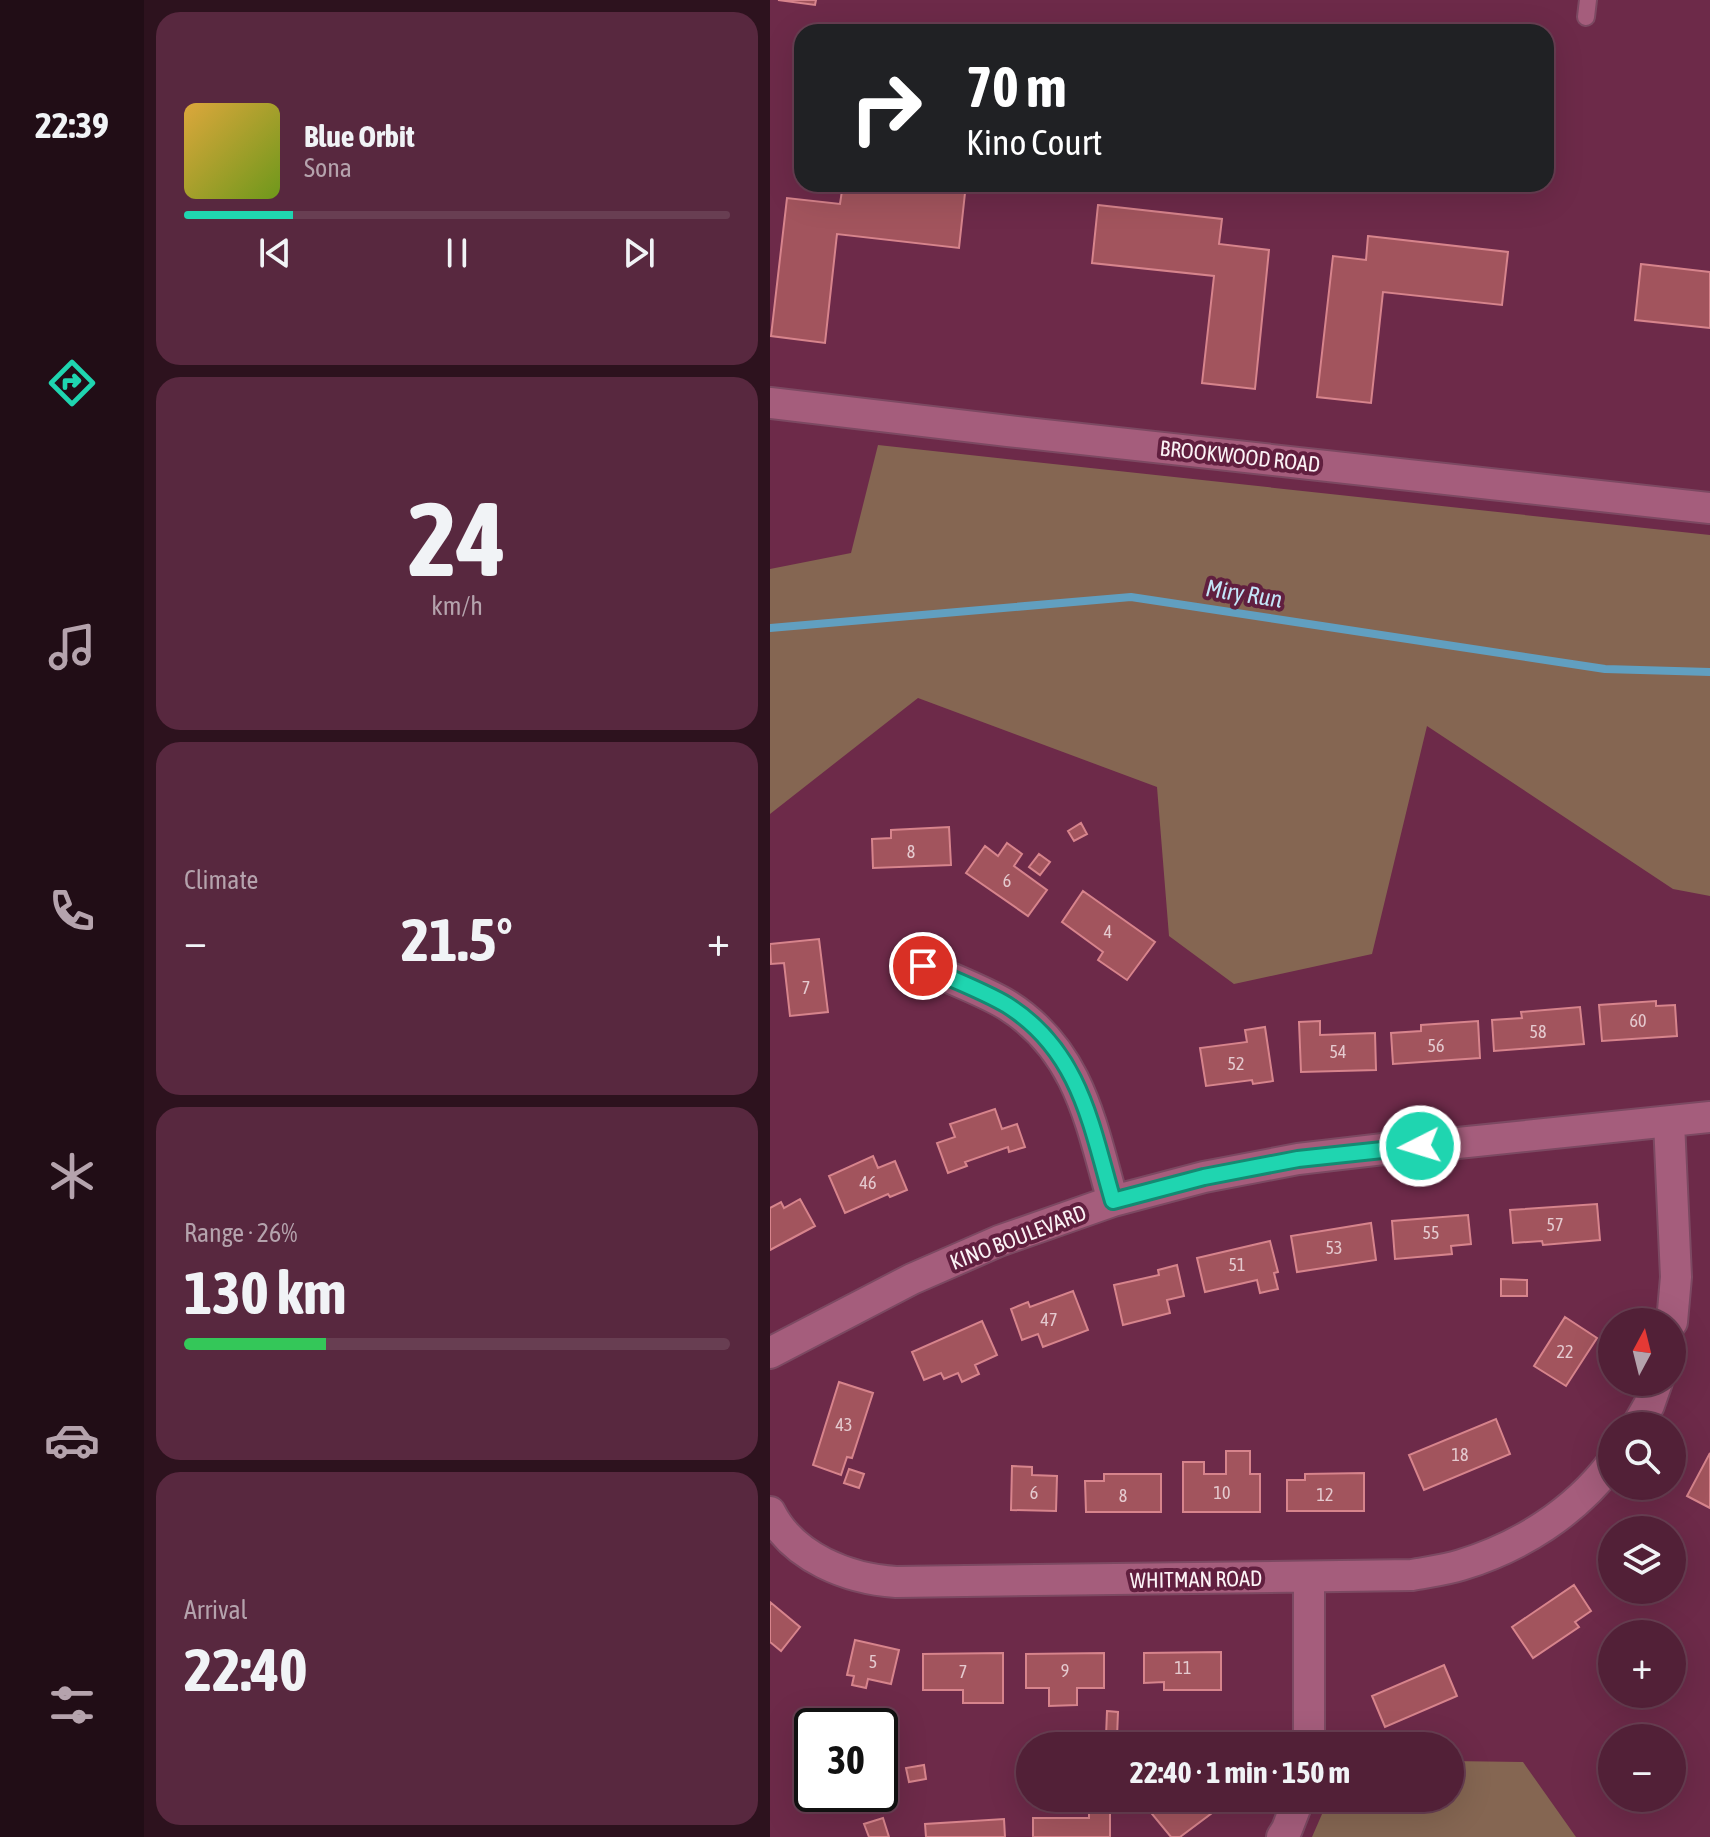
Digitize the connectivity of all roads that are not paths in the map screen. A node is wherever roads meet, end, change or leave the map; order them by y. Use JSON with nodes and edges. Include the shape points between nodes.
{"nodes":[{"id":1,"x":770,"y":403,"type":"edge"},
{"id":2,"x":1710,"y":508,"type":"edge"},
{"id":3,"x":923,"y":966,"type":"dead end"},
{"id":4,"x":1710,"y":1117,"type":"edge"},
{"id":5,"x":1669,"y":1122,"type":"junction"},
{"id":6,"x":1113,"y":1201,"type":"junction"},
{"id":7,"x":1673,"y":1308,"type":"edge"},
{"id":8,"x":770,"y":1353,"type":"edge"},
{"id":9,"x":1598,"y":1481,"type":"edge"},
{"id":10,"x":770,"y":1512,"type":"edge"},
{"id":11,"x":1309,"y":1577,"type":"junction"},
{"id":12,"x":1309,"y":1732,"type":"edge"},
{"id":13,"x":1294,"y":1812,"type":"edge"},
{"id":14,"x":1282,"y":1837,"type":"edge"}],
"edges":[{"from":1,"to":2,"type":"street","name":"BROOKWOOD ROAD"},
{"from":3,"to":6,"type":"street","via":[[1006,1004],[1059,1053],[1077,1084]]},
{"from":4,"to":5,"type":"street","name":"KINO BOULEVARD"},
{"from":5,"to":6,"type":"street","name":"KINO BOULEVARD","via":[[1298,1159]]},
{"from":5,"to":7,"type":"street"},
{"from":6,"to":8,"type":"street","name":"KINO BOULEVARD","via":[[999,1241]]},
{"from":9,"to":11,"type":"street","name":"WHITMAN ROAD","via":[[1533,1534],[1458,1566],[1412,1575]]},
{"from":10,"to":11,"type":"street","name":"WHITMAN ROAD","via":[[791,1540],[818,1560],[876,1581]]},
{"from":11,"to":12,"type":"street"},
{"from":13,"to":14,"type":"street"}]}
